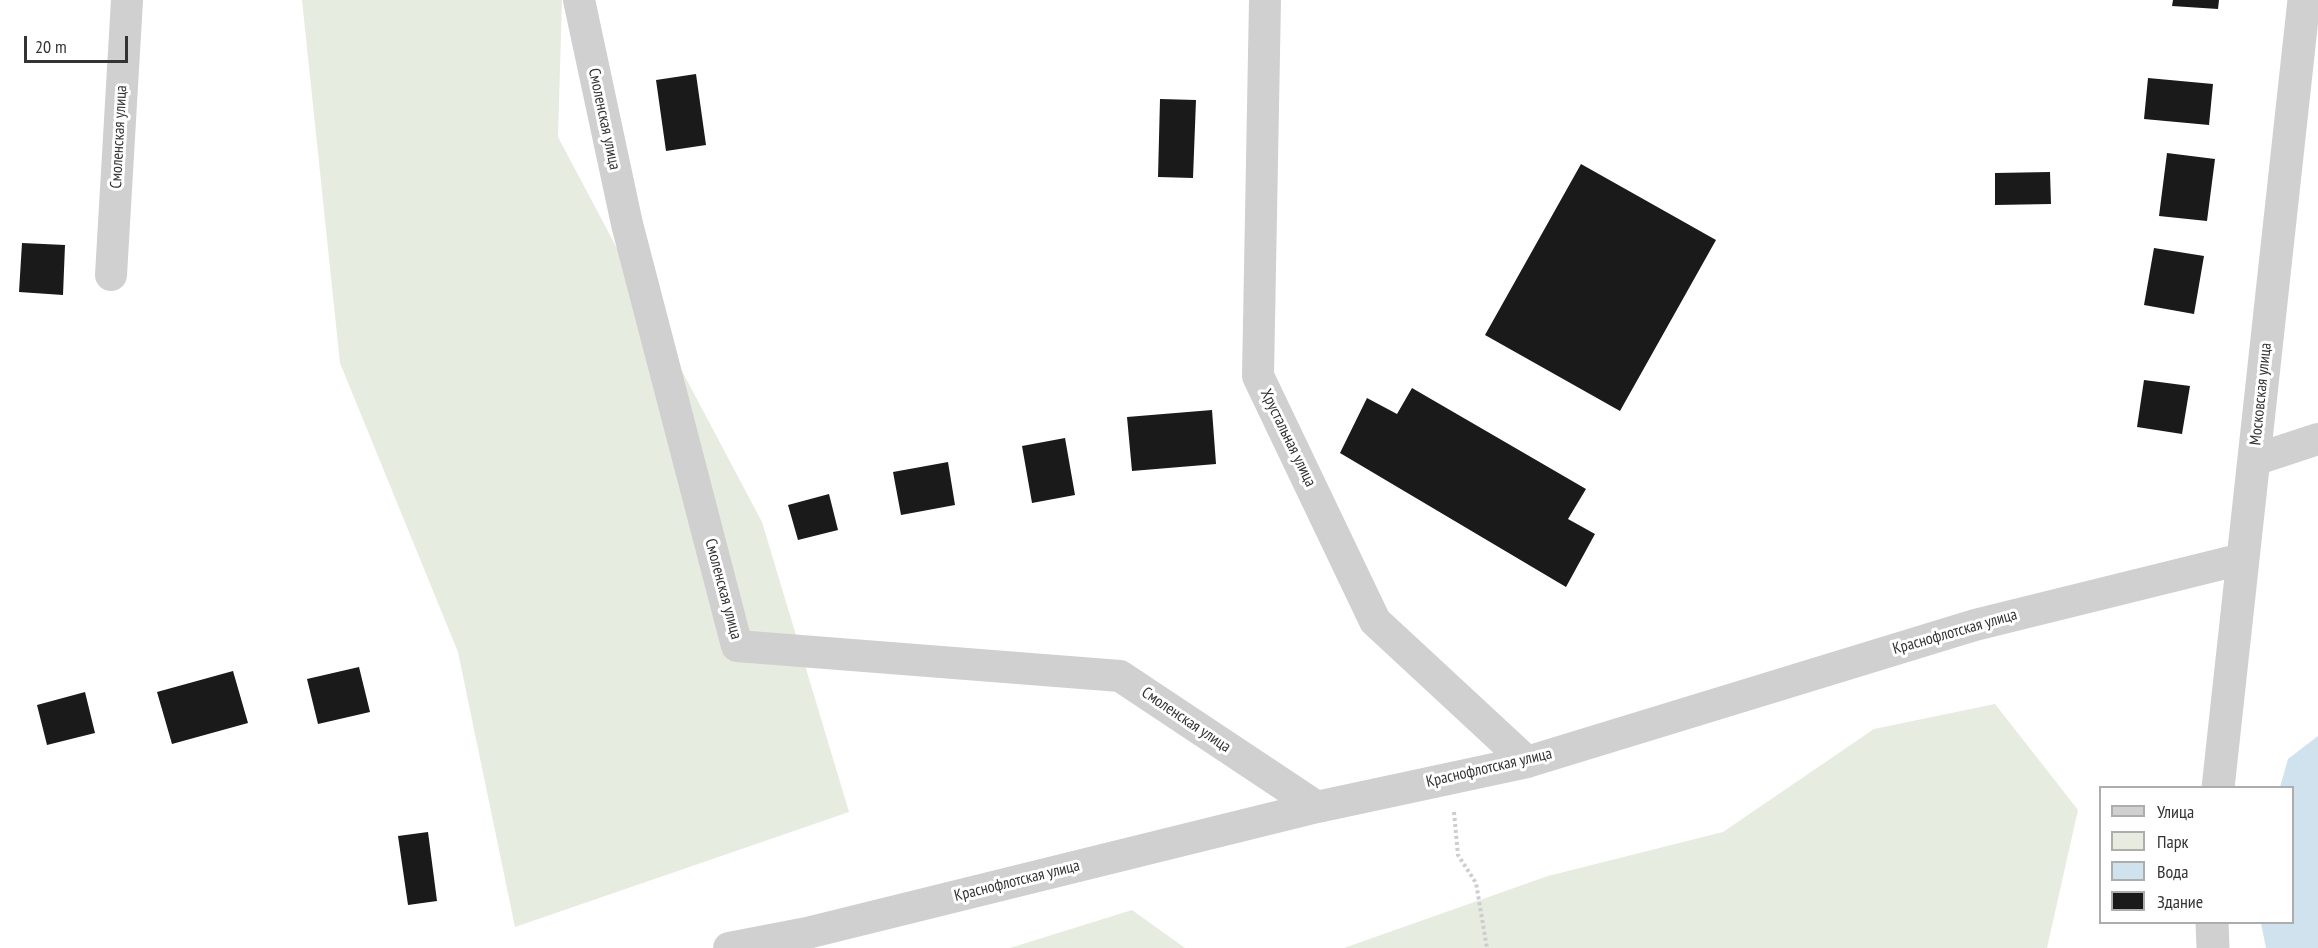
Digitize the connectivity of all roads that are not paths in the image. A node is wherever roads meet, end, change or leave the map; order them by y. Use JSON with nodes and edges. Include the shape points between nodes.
{"nodes":[{"id":1,"x":127,"y":0,"type":"edge"},
{"id":2,"x":579,"y":0,"type":"edge"},
{"id":3,"x":1265,"y":0,"type":"edge"},
{"id":4,"x":2304,"y":0,"type":"edge"},
{"id":5,"x":111,"y":275,"type":"dead end"},
{"id":6,"x":2318,"y":439,"type":"edge"},
{"id":7,"x":2254,"y":460,"type":"junction"},
{"id":8,"x":2242,"y":559,"type":"junction"},
{"id":9,"x":1527,"y":762,"type":"junction"},
{"id":10,"x":2218,"y":786,"type":"edge"},
{"id":11,"x":1317,"y":807,"type":"junction"},
{"id":12,"x":2212,"y":924,"type":"edge"},
{"id":13,"x":729,"y":948,"type":"edge"},
{"id":14,"x":2213,"y":948,"type":"edge"}],
"edges":[{"from":1,"to":5,"type":"street","name":"Смоленская улица"},
{"from":2,"to":11,"type":"street","name":"Смоленская улица","via":[[627,224],[737,646],[1120,676]]},
{"from":3,"to":9,"type":"street","name":"Хрустальная улица","via":[[1258,376],[1375,621]]},
{"from":4,"to":7,"type":"street","name":"Московская улица"},
{"from":6,"to":7,"type":"street"},
{"from":7,"to":8,"type":"street","name":"Московская улица"},
{"from":8,"to":9,"type":"street","name":"Краснофлотская улица","via":[[1975,625]]},
{"from":8,"to":10,"type":"street","name":"Московская улица"},
{"from":9,"to":11,"type":"street","name":"Краснофлотская улица"},
{"from":11,"to":13,"type":"street","name":"Краснофлотская улица","via":[[807,933]]},
{"from":12,"to":14,"type":"street"}]}
